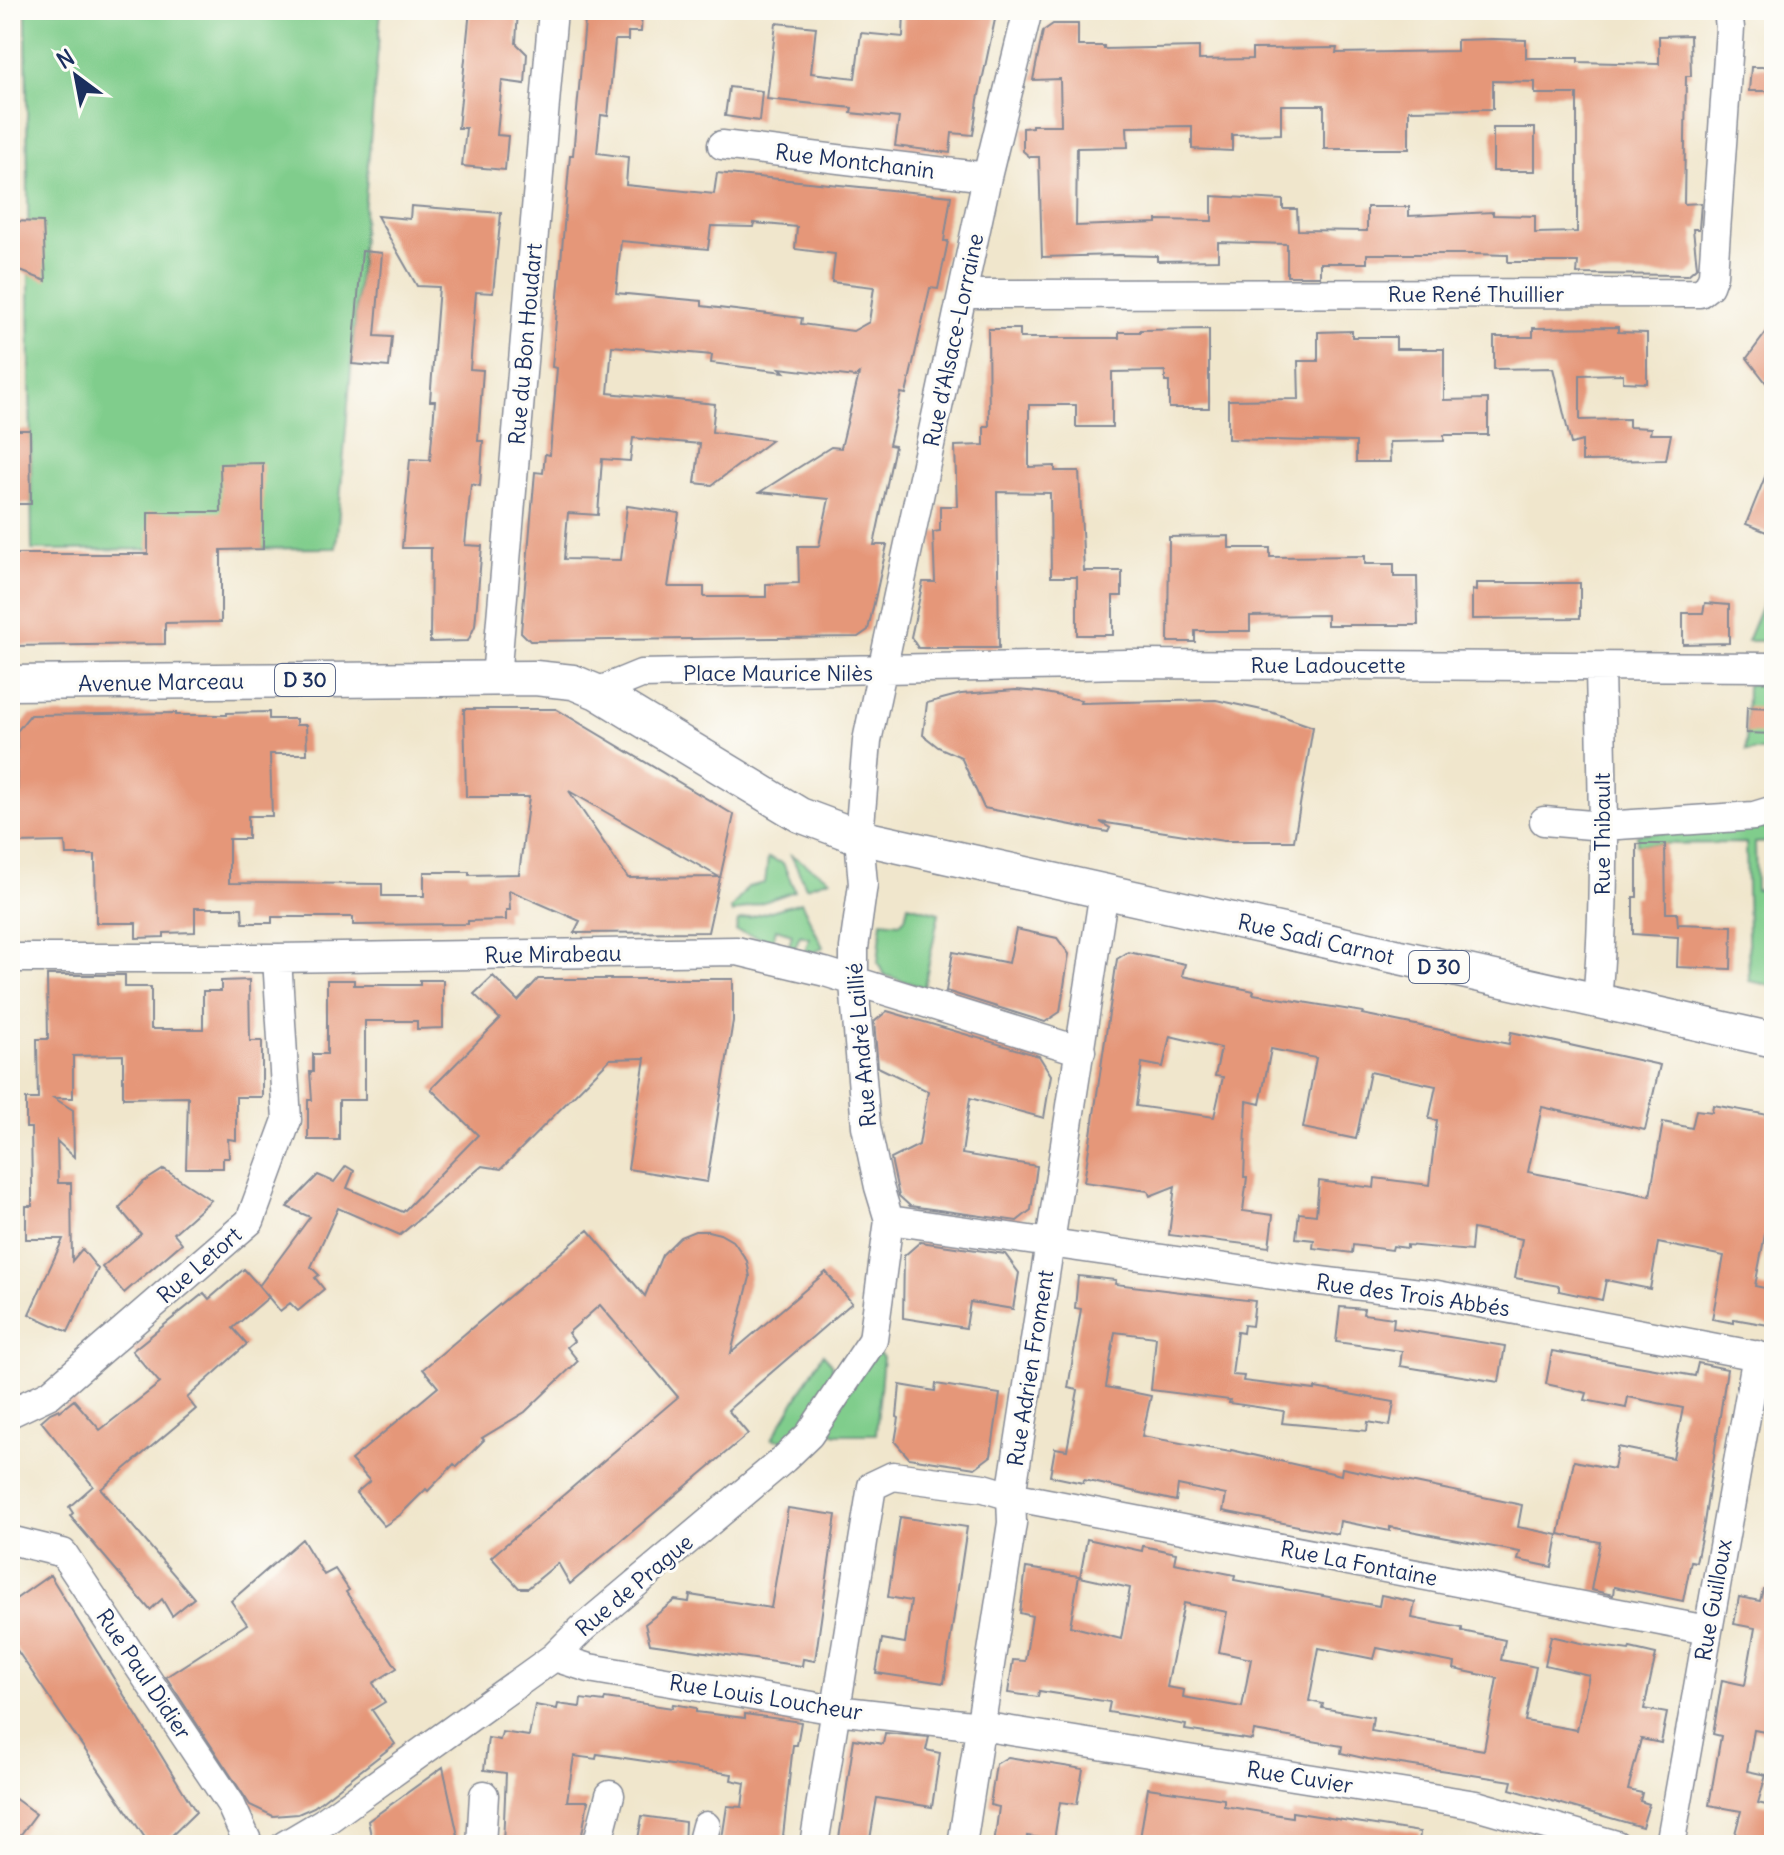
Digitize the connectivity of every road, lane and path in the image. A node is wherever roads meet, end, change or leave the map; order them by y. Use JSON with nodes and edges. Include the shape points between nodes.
{"nodes":[{"id":1,"x":553,"y":10,"type":"edge"},
{"id":2,"x":1028,"y":10,"type":"edge"},
{"id":3,"x":1728,"y":10,"type":"edge"},
{"id":4,"x":722,"y":145,"type":"dead end"},
{"id":5,"x":987,"y":177,"type":"junction"},
{"id":6,"x":964,"y":294,"type":"junction"},
{"id":7,"x":1600,"y":667,"type":"junction"},
{"id":8,"x":1774,"y":667,"type":"edge"},
{"id":9,"x":883,"y":670,"type":"junction"},
{"id":10,"x":496,"y":678,"type":"junction"},
{"id":11,"x":10,"y":683,"type":"edge"},
{"id":12,"x":597,"y":692,"type":"junction"},
{"id":13,"x":1774,"y":810,"type":"edge"},
{"id":14,"x":1544,"y":821,"type":"dead end"},
{"id":15,"x":1603,"y":826,"type":"junction"},
{"id":16,"x":859,"y":837,"type":"junction"},
{"id":17,"x":1104,"y":891,"type":"junction"},
{"id":18,"x":10,"y":958,"type":"edge"},
{"id":19,"x":277,"y":958,"type":"junction"},
{"id":20,"x":854,"y":983,"type":"junction"},
{"id":21,"x":1597,"y":1001,"type":"junction"},
{"id":22,"x":1774,"y":1040,"type":"edge"},
{"id":23,"x":1081,"y":1051,"type":"junction"},
{"id":24,"x":889,"y":1220,"type":"junction"},
{"id":25,"x":1049,"y":1244,"type":"junction"},
{"id":26,"x":885,"y":1250,"type":"joint"},
{"id":27,"x":1765,"y":1357,"type":"edge"},
{"id":28,"x":10,"y":1413,"type":"edge"},
{"id":29,"x":1011,"y":1496,"type":"junction"},
{"id":30,"x":10,"y":1540,"type":"edge"},
{"id":31,"x":1707,"y":1630,"type":"junction"},
{"id":32,"x":554,"y":1657,"type":"junction"},
{"id":33,"x":836,"y":1710,"type":"junction"},
{"id":34,"x":980,"y":1726,"type":"junction"},
{"id":35,"x":484,"y":1795,"type":"dead end"},
{"id":36,"x":610,"y":1795,"type":"dead end"},
{"id":37,"x":249,"y":1845,"type":"edge"},
{"id":38,"x":285,"y":1845,"type":"edge"},
{"id":39,"x":481,"y":1845,"type":"edge"},
{"id":40,"x":597,"y":1845,"type":"edge"},
{"id":41,"x":814,"y":1845,"type":"edge"},
{"id":42,"x":962,"y":1845,"type":"edge"},
{"id":43,"x":1616,"y":1845,"type":"edge"},
{"id":44,"x":1670,"y":1845,"type":"edge"}],
"edges":[{"from":1,"to":10,"type":"street","name":"Rue du Bon Houdart"},
{"from":2,"to":5,"type":"street","name":"Rue d'Alsace-Lorraine"},
{"from":3,"to":6,"type":"street","name":"Rue René Thuillier","via":[[1713,275],[1700,293]]},
{"from":4,"to":5,"type":"street","name":"Rue Montchanin"},
{"from":5,"to":6,"type":"street","name":"Rue d'Alsace-Lorraine"},
{"from":6,"to":9,"type":"street","name":"Rue d'Alsace-Lorraine"},
{"from":7,"to":8,"type":"street","name":"Rue Ladoucette"},
{"from":7,"to":9,"type":"street","name":"Rue Ladoucette","via":[[1127,664]]},
{"from":7,"to":15,"type":"street","name":"Rue Thibault"},
{"from":9,"to":12,"type":"street","name":"Place Maurice Nilès","via":[[641,674]]},
{"from":9,"to":16,"type":"street","name":"Place Maurice Nilès","via":[[858,740]]},
{"from":10,"to":11,"type":"main road","name":"Avenue Marceau","number":"D 30"},
{"from":10,"to":12,"type":"main road","name":"Avenue Marceau","number":"D 30","via":[[554,678]]},
{"from":12,"to":16,"type":"main road","number":"D 30","via":[[800,815]]},
{"from":13,"to":15,"type":"street","via":[[1754,816]]},
{"from":14,"to":15,"type":"street"},
{"from":15,"to":21,"type":"street","name":"Rue Thibault"},
{"from":16,"to":17,"type":"main road","name":"Rue Sadi Carnot","number":"D 30"},
{"from":16,"to":20,"type":"street","name":"Rue André Laillié","via":[[863,884]]},
{"from":17,"to":21,"type":"main road","name":"Rue Sadi Carnot","number":"D 30"},
{"from":17,"to":23,"type":"street","name":"Rue Adrien Froment"},
{"from":18,"to":19,"type":"street","name":"Rue Mirabeau"},
{"from":19,"to":20,"type":"street","name":"Rue Mirabeau","via":[[737,951]]},
{"from":19,"to":28,"type":"street","name":"Rue Letort","via":[[287,1120],[250,1221],[50,1394]]},
{"from":20,"to":23,"type":"street","name":"Rue Mirabeau"},
{"from":20,"to":24,"type":"street","name":"Rue André Laillié","via":[[866,1126]]},
{"from":21,"to":22,"type":"main road","name":"Rue Sadi Carnot","number":"D 30"},
{"from":23,"to":25,"type":"street","name":"Rue Adrien Froment"},
{"from":24,"to":25,"type":"street","name":"Rue des Trois Abbés"},
{"from":24,"to":26,"type":"street","name":"Rue André Laillié"},
{"from":25,"to":27,"type":"street","name":"Rue des Trois Abbés","via":[[1437,1295]]},
{"from":25,"to":29,"type":"street","name":"Rue Adrien Froment"},
{"from":26,"to":32,"type":"street","name":"Rue de Prague","via":[[873,1340],[809,1435]]},
{"from":27,"to":31,"type":"street","name":"Rue Guilloux"},
{"from":29,"to":31,"type":"street","name":"Rue La Fontaine"},
{"from":29,"to":33,"type":"street","name":"Rue La Fontaine","via":[[893,1476],[872,1486]]},
{"from":29,"to":34,"type":"street","name":"Rue Adrien Froment","via":[[1012,1523]]},
{"from":30,"to":37,"type":"street","name":"Rue Paul Didier","via":[[63,1553],[230,1803]]},
{"from":31,"to":44,"type":"street","name":"Rue Guilloux"},
{"from":32,"to":33,"type":"street","name":"Rue Louis Loucheur","via":[[589,1668]]},
{"from":32,"to":38,"type":"street","name":"Rue de Prague"},
{"from":33,"to":34,"type":"street","name":"Rue Louis Loucheur"},
{"from":33,"to":41,"type":"street"},
{"from":34,"to":42,"type":"street","name":"Rue Adrien Froment"},
{"from":34,"to":43,"type":"street","name":"Rue Cuvier","via":[[1476,1805]]},
{"from":35,"to":39,"type":"street"},
{"from":36,"to":40,"type":"street"}]}
